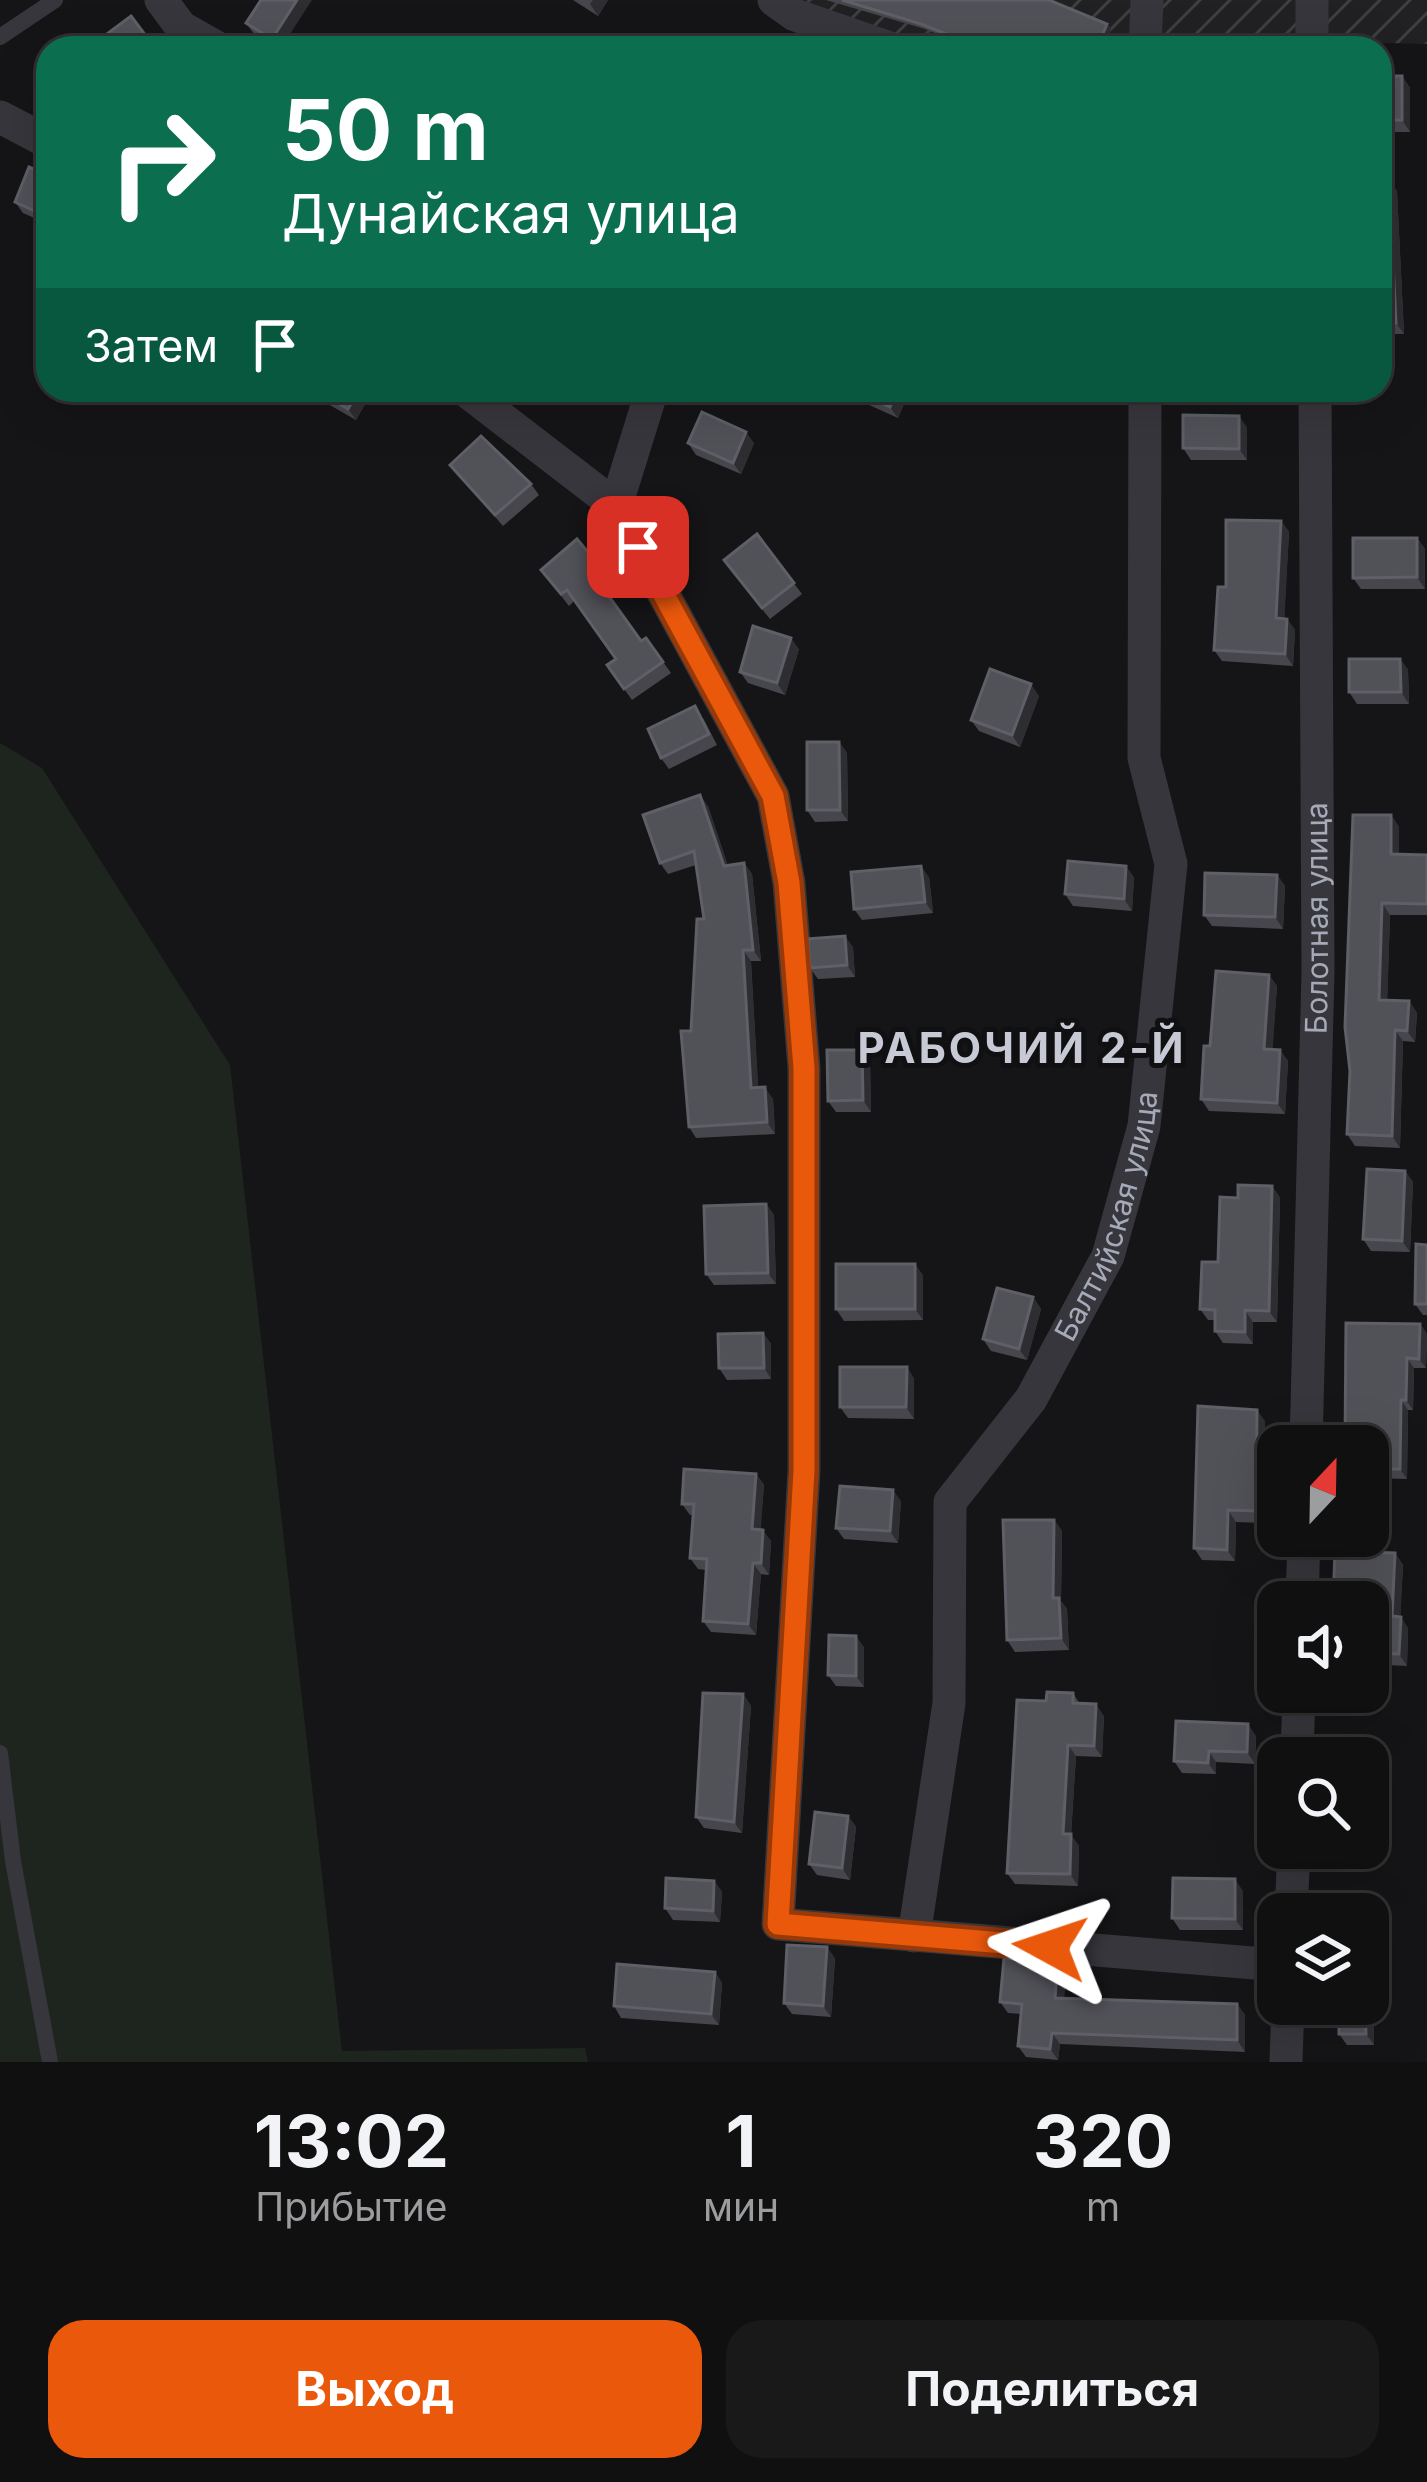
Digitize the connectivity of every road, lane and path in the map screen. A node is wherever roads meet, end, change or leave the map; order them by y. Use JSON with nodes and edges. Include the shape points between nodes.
{"nodes":[{"id":1,"x":55,"y":0,"type":"edge"},
{"id":2,"x":161,"y":0,"type":"edge"},
{"id":3,"x":774,"y":0,"type":"edge"},
{"id":4,"x":1147,"y":0,"type":"edge"},
{"id":5,"x":1312,"y":0,"type":"edge"},
{"id":6,"x":197,"y":36,"type":"edge"},
{"id":7,"x":855,"y":36,"type":"edge"},
{"id":8,"x":1145,"y":36,"type":"edge"},
{"id":9,"x":1312,"y":36,"type":"edge"},
{"id":10,"x":0,"y":37,"type":"edge"},
{"id":11,"x":0,"y":117,"type":"edge"},
{"id":12,"x":36,"y":136,"type":"edge"},
{"id":13,"x":481,"y":402,"type":"edge"},
{"id":14,"x":648,"y":402,"type":"edge"},
{"id":15,"x":1145,"y":402,"type":"edge"},
{"id":16,"x":1315,"y":402,"type":"edge"},
{"id":17,"x":616,"y":506,"type":"junction"},
{"id":18,"x":1307,"y":1425,"type":"edge"},
{"id":19,"x":0,"y":1753,"type":"edge"},
{"id":20,"x":6,"y":1866,"type":"edge"},
{"id":21,"x":914,"y":1936,"type":"junction"},
{"id":22,"x":1257,"y":1963,"type":"edge"},
{"id":23,"x":1287,"y":2025,"type":"edge"},
{"id":24,"x":50,"y":2062,"type":"edge"},
{"id":25,"x":1286,"y":2062,"type":"edge"}],
"edges":[{"from":1,"to":10,"type":"lane"},
{"from":2,"to":6,"type":"street"},
{"from":3,"to":7,"type":"street"},
{"from":4,"to":8,"type":"street"},
{"from":5,"to":9,"type":"street"},
{"from":11,"to":12,"type":"street"},
{"from":13,"to":17,"type":"street"},
{"from":14,"to":17,"type":"street"},
{"from":15,"to":21,"type":"street","name":"Балтийская улица","via":[[1144,758],[1171,864],[1144,1126],[1108,1256],[1031,1399],[950,1502],[950,1703]]},
{"from":16,"to":18,"type":"street","name":"Болотная улица","via":[[1318,972]]},
{"from":17,"to":21,"type":"street","via":[[773,796],[789,883],[804,1068],[804,1471],[778,1924]]},
{"from":19,"to":20,"type":"lane"},
{"from":20,"to":24,"type":"lane"},
{"from":21,"to":22,"type":"street"},
{"from":23,"to":25,"type":"street"}]}
